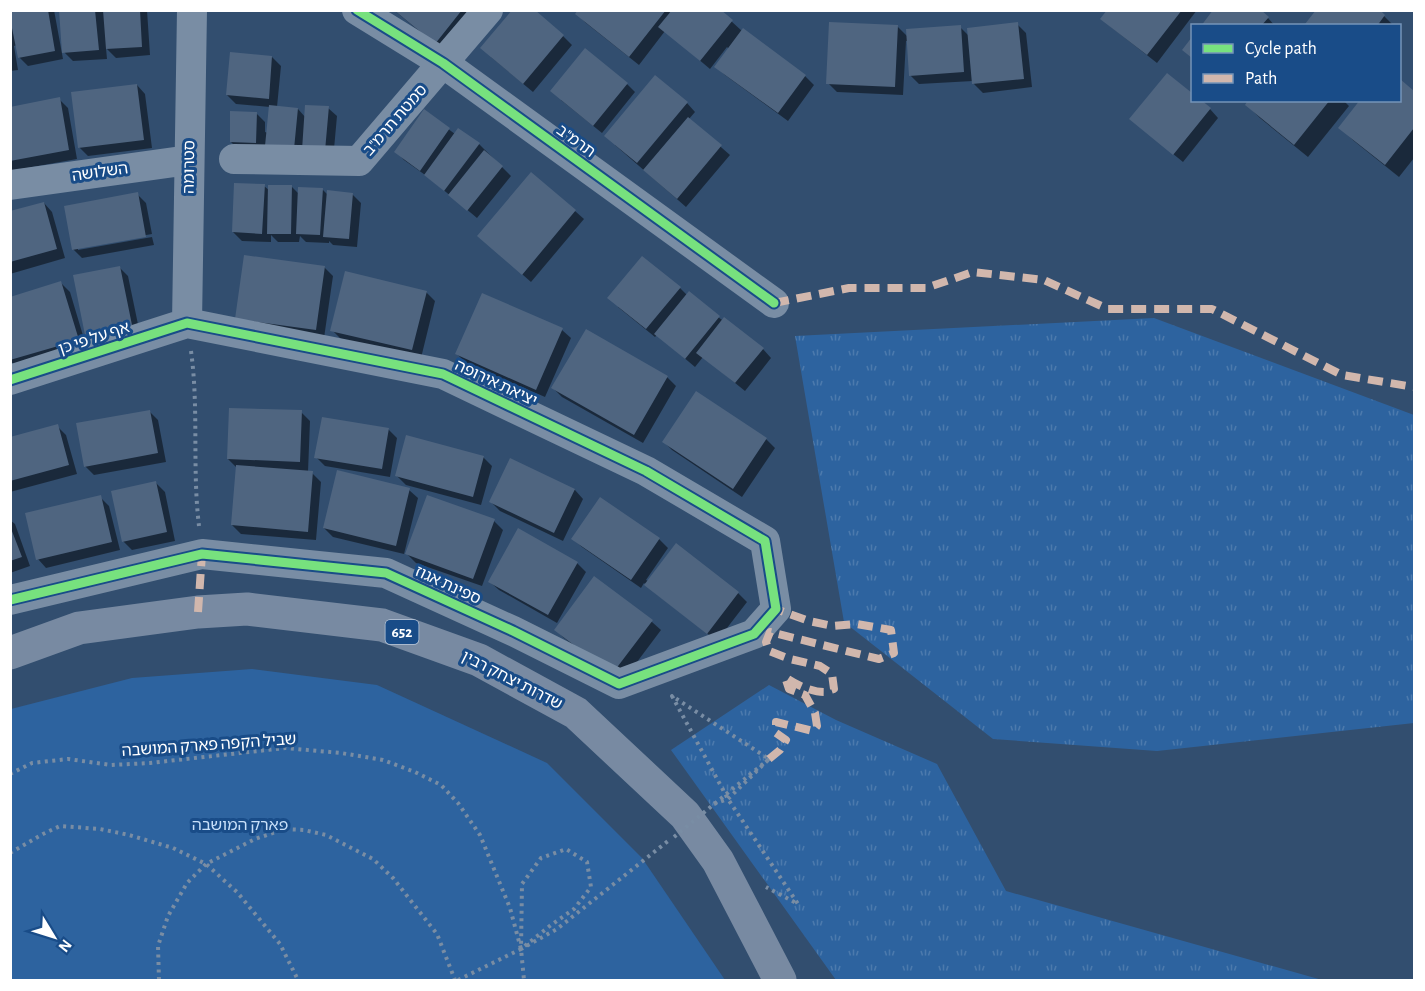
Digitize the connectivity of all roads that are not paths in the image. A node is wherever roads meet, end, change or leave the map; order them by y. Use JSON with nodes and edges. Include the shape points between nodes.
{"nodes":[{"id":1,"x":192,"y":10,"type":"edge"},
{"id":2,"x":488,"y":10,"type":"edge"},
{"id":3,"x":360,"y":11,"type":"edge"},
{"id":4,"x":443,"y":63,"type":"junction"},
{"id":5,"x":234,"y":159,"type":"dead end"},
{"id":6,"x":189,"y":160,"type":"junction"},
{"id":7,"x":10,"y":185,"type":"edge"},
{"id":8,"x":774,"y":303,"type":"dead end"},
{"id":9,"x":187,"y":323,"type":"junction"},
{"id":10,"x":10,"y":380,"type":"edge"},
{"id":11,"x":765,"y":542,"type":"joint"},
{"id":12,"x":10,"y":600,"type":"edge"},
{"id":13,"x":10,"y":653,"type":"edge"},
{"id":14,"x":780,"y":981,"type":"edge"}],
"edges":[{"from":1,"to":6,"type":"street","name":"סטרומה"},
{"from":2,"to":4,"type":"street","name":"סמטת תרמ\"ב"},
{"from":3,"to":4,"type":"street","name":"תרמ\"ב"},
{"from":4,"to":5,"type":"street","name":"סמטת תרמ\"ב","via":[[359,161]]},
{"from":4,"to":8,"type":"street","name":"תרמ\"ב"},
{"from":6,"to":7,"type":"street","name":"השלושה"},
{"from":6,"to":9,"type":"street","name":"סטרומה"},
{"from":9,"to":10,"type":"street","name":"אף על פי כן"},
{"from":9,"to":11,"type":"street","name":"יציאת אירופה","via":[[443,374],[646,471]]},
{"from":11,"to":12,"type":"street","name":"ספינת אגוז","via":[[776,609],[754,634],[619,684],[386,573],[202,554]]},
{"from":13,"to":14,"type":"main road","name":"שדרות יצחק רבין","number":"652","via":[[79,628],[248,609],[382,625],[479,660],[576,713],[685,815],[718,861]]}]}
